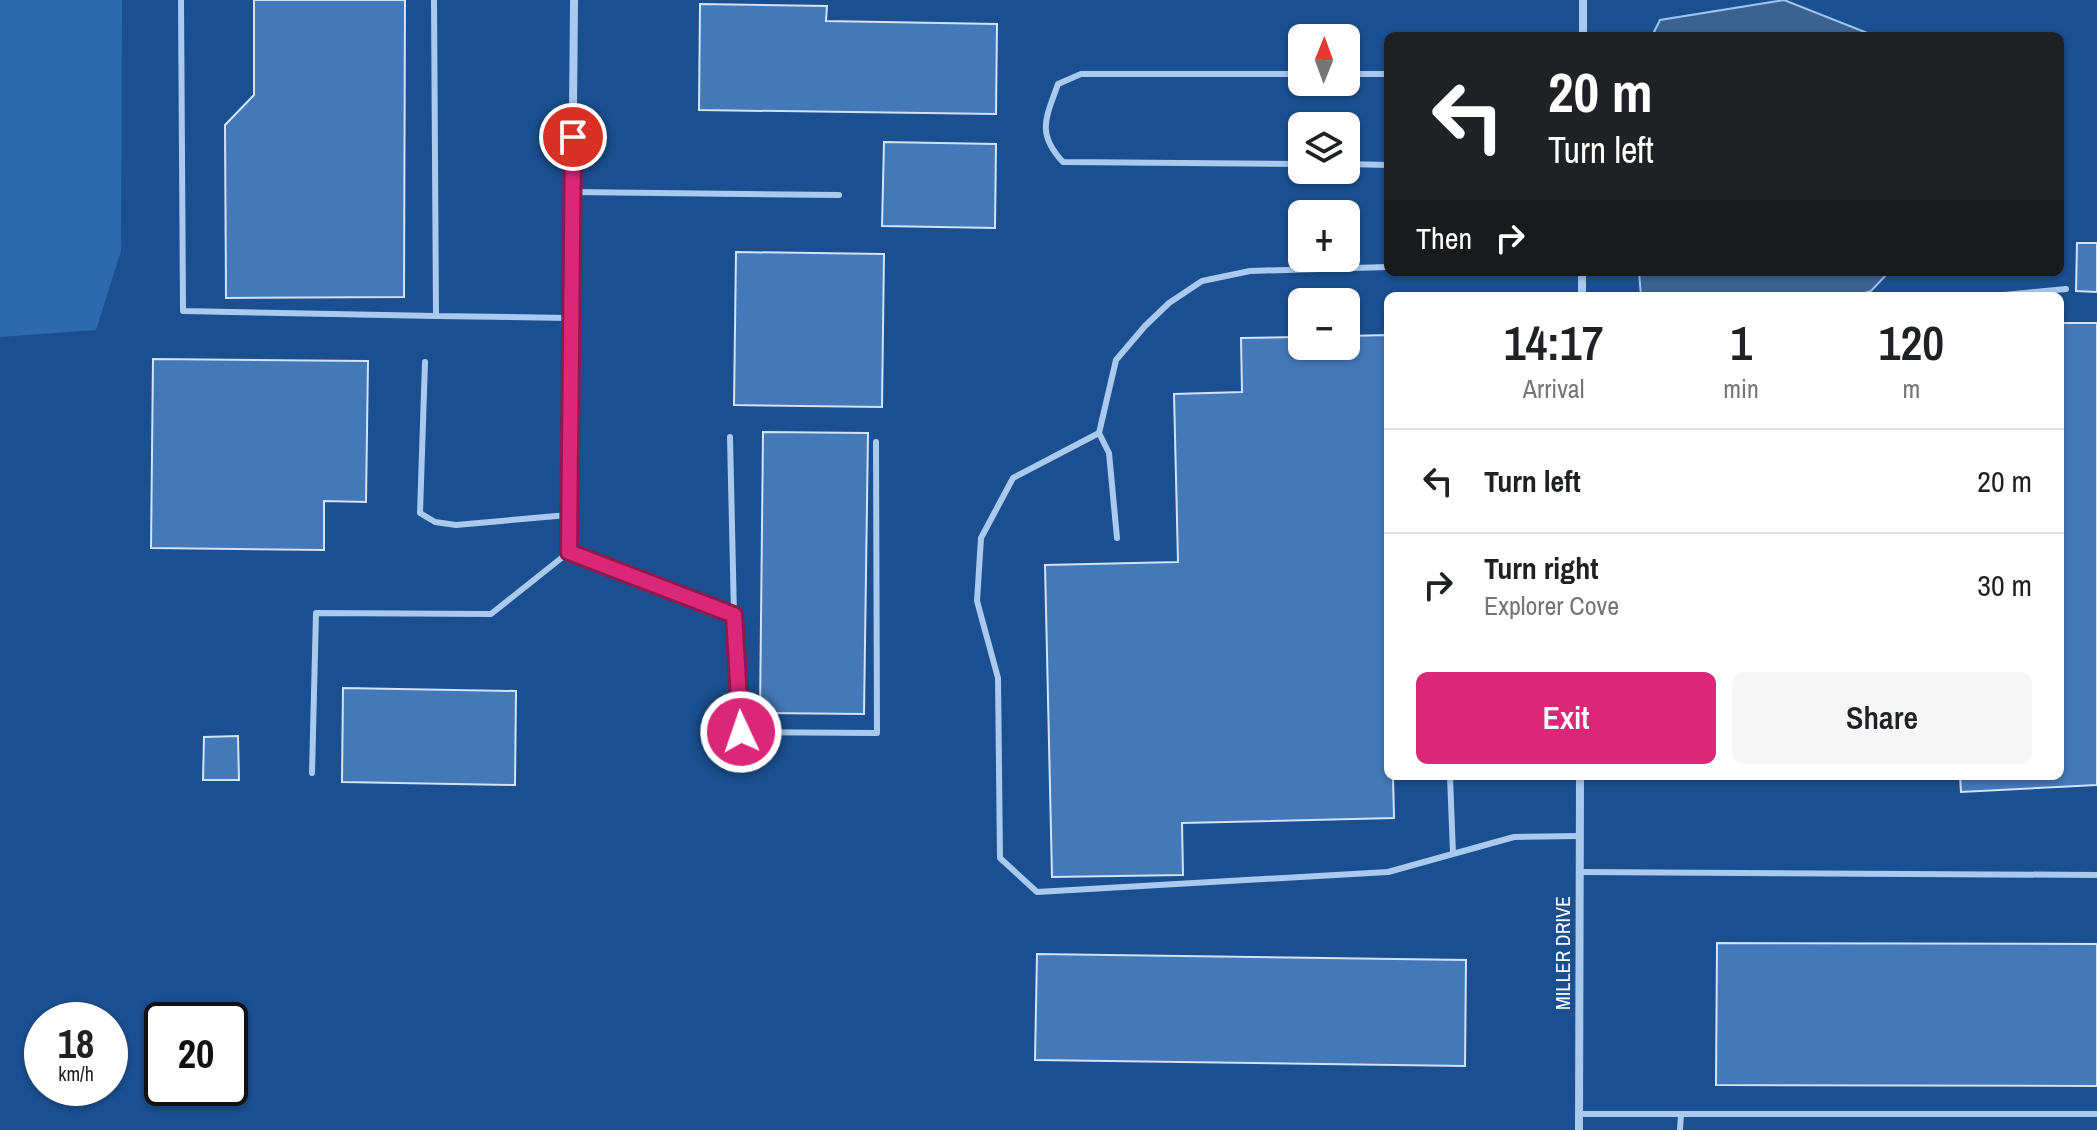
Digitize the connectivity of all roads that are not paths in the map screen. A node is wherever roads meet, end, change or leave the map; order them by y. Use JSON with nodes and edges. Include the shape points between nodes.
{"nodes":[{"id":1,"x":181,"y":0,"type":"edge"},
{"id":2,"x":434,"y":0,"type":"edge"},
{"id":3,"x":574,"y":0,"type":"edge"},
{"id":4,"x":1583,"y":0,"type":"edge"},
{"id":5,"x":1583,"y":32,"type":"edge"},
{"id":6,"x":1288,"y":74,"type":"edge"},
{"id":7,"x":1360,"y":74,"type":"edge"},
{"id":8,"x":1384,"y":74,"type":"edge"},
{"id":9,"x":1288,"y":164,"type":"edge"},
{"id":10,"x":1360,"y":164,"type":"edge"},
{"id":11,"x":1384,"y":165,"type":"edge"},
{"id":12,"x":572,"y":192,"type":"junction"},
{"id":13,"x":839,"y":195,"type":"dead end"},
{"id":14,"x":1384,"y":267,"type":"edge"},
{"id":15,"x":2066,"y":289,"type":"dead end"},
{"id":16,"x":2035,"y":292,"type":"edge"},
{"id":17,"x":436,"y":316,"type":"junction"},
{"id":18,"x":571,"y":318,"type":"junction"},
{"id":19,"x":425,"y":362,"type":"dead end"},
{"id":20,"x":1099,"y":433,"type":"junction"},
{"id":21,"x":730,"y":437,"type":"dead end"},
{"id":22,"x":876,"y":442,"type":"dead end"},
{"id":23,"x":568,"y":515,"type":"junction"},
{"id":24,"x":1117,"y":538,"type":"dead end"},
{"id":25,"x":569,"y":552,"type":"junction"},
{"id":26,"x":734,"y":615,"type":"junction"},
{"id":27,"x":312,"y":773,"type":"dead end"},
{"id":28,"x":1450,"y":780,"type":"edge"},
{"id":29,"x":1580,"y":780,"type":"edge"},
{"id":30,"x":1580,"y":836,"type":"junction"},
{"id":31,"x":1453,"y":854,"type":"junction"},
{"id":32,"x":1580,"y":872,"type":"junction"},
{"id":33,"x":2097,"y":875,"type":"edge"},
{"id":34,"x":1579,"y":1114,"type":"junction"},
{"id":35,"x":1681,"y":1114,"type":"junction"},
{"id":36,"x":2097,"y":1114,"type":"edge"},
{"id":37,"x":1579,"y":1130,"type":"edge"},
{"id":38,"x":1680,"y":1130,"type":"edge"}],
"edges":[{"from":1,"to":17,"type":"lane","via":[[183,311]]},
{"from":2,"to":17,"type":"lane"},
{"from":3,"to":12,"type":"street"},
{"from":4,"to":5,"type":"street"},
{"from":6,"to":9,"type":"lane","via":[[1081,74],[1058,84],[1046,118],[1048,146],[1063,162]]},
{"from":7,"to":8,"type":"lane"},
{"from":10,"to":11,"type":"lane"},
{"from":12,"to":13,"type":"lane"},
{"from":12,"to":18,"type":"street"},
{"from":14,"to":20,"type":"lane","via":[[1250,271],[1202,281],[1169,303],[1116,360]]},
{"from":15,"to":16,"type":"lane"},
{"from":17,"to":18,"type":"lane"},
{"from":18,"to":23,"type":"street"},
{"from":19,"to":23,"type":"lane","via":[[420,513],[456,525]]},
{"from":20,"to":24,"type":"lane","via":[[1109,453]]},
{"from":20,"to":31,"type":"lane","via":[[1013,478],[981,538],[977,601],[998,678],[1000,858],[1037,892],[1388,872]]},
{"from":21,"to":26,"type":"lane"},
{"from":22,"to":26,"type":"lane","via":[[877,733],[741,732]]},
{"from":23,"to":25,"type":"street"},
{"from":25,"to":26,"type":"lane"},
{"from":25,"to":27,"type":"lane","via":[[491,614],[316,613]]},
{"from":28,"to":31,"type":"lane"},
{"from":29,"to":30,"type":"street","name":"MILLER DRIVE"},
{"from":30,"to":31,"type":"lane","via":[[1514,837]]},
{"from":30,"to":32,"type":"street","name":"MILLER DRIVE"},
{"from":32,"to":33,"type":"lane"},
{"from":32,"to":34,"type":"street","name":"MILLER DRIVE"},
{"from":34,"to":35,"type":"lane"},
{"from":34,"to":37,"type":"street","name":"MILLER DRIVE"},
{"from":35,"to":36,"type":"lane"},
{"from":35,"to":38,"type":"lane"}]}
